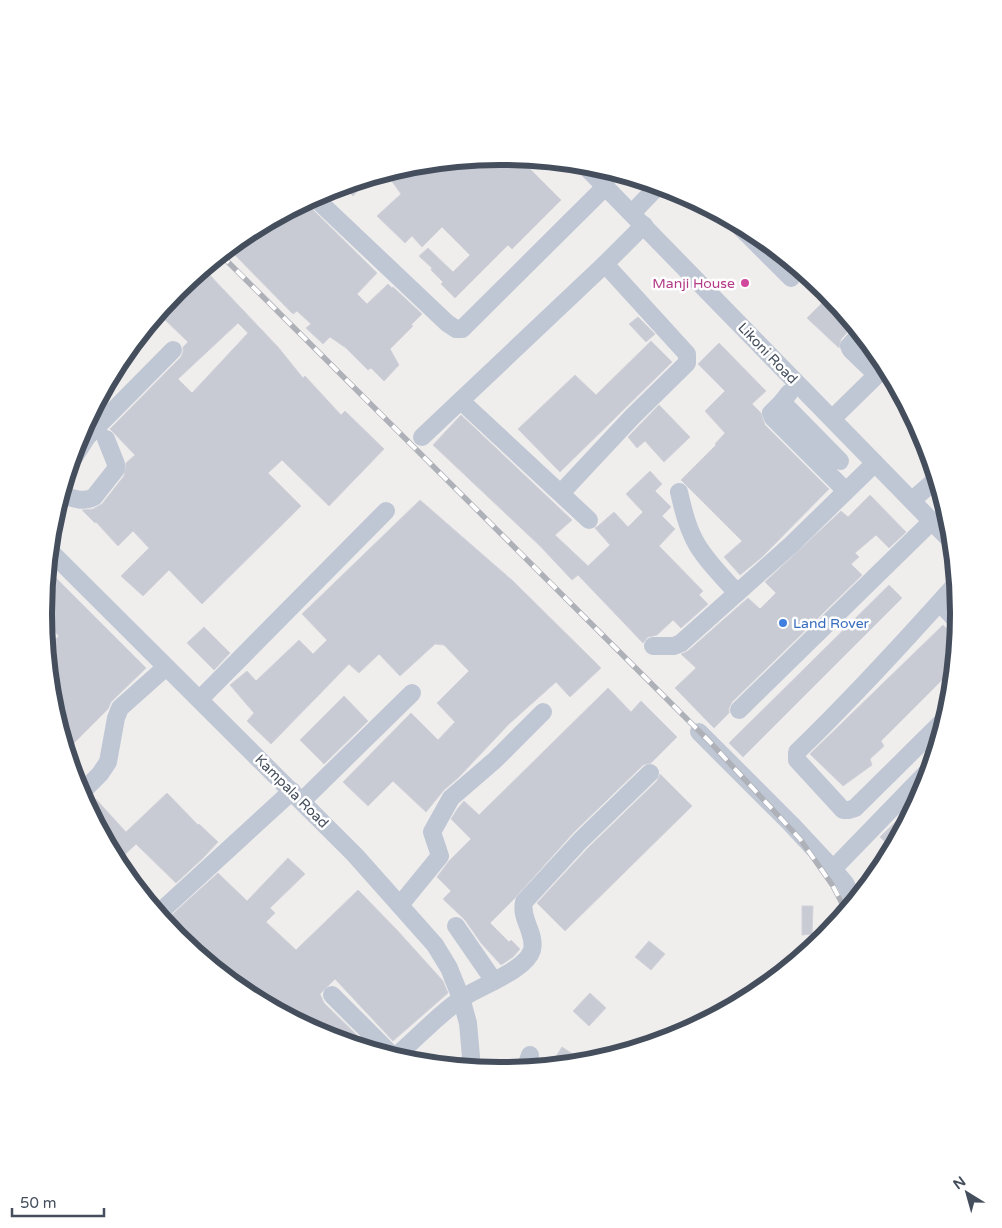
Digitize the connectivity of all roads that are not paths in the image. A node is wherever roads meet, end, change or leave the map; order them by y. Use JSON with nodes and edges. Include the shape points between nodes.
{"nodes":[{"id":1,"x":595,"y":176,"type":"edge"},
{"id":2,"x":605,"y":178,"type":"edge"},
{"id":3,"x":606,"y":186,"type":"junction"},
{"id":4,"x":654,"y":193,"type":"edge"},
{"id":5,"x":321,"y":204,"type":"edge"},
{"id":6,"x":639,"y":217,"type":"junction"},
{"id":7,"x":764,"y":251,"type":"edge"},
{"id":8,"x":605,"y":264,"type":"junction"},
{"id":9,"x":791,"y":278,"type":"dead end"},
{"id":10,"x":855,"y":339,"type":"edge"},
{"id":11,"x":173,"y":350,"type":"dead end"},
{"id":12,"x":875,"y":367,"type":"edge"},
{"id":13,"x":879,"y":373,"type":"edge"},
{"id":14,"x":797,"y":382,"type":"junction"},
{"id":15,"x":461,"y":401,"type":"junction"},
{"id":16,"x":782,"y":402,"type":"junction"},
{"id":17,"x":837,"y":414,"type":"junction"},
{"id":18,"x":91,"y":433,"type":"edge"},
{"id":19,"x":422,"y":438,"type":"dead end"},
{"id":20,"x":106,"y":439,"type":"dead end"},
{"id":21,"x":840,"y":462,"type":"dead end"},
{"id":22,"x":875,"y":463,"type":"junction"},
{"id":23,"x":930,"y":484,"type":"edge"},
{"id":24,"x":846,"y":491,"type":"junction"},
{"id":25,"x":679,"y":492,"type":"dead end"},
{"id":26,"x":561,"y":493,"type":"junction"},
{"id":27,"x":917,"y":496,"type":"junction"},
{"id":28,"x":68,"y":497,"type":"edge"},
{"id":29,"x":386,"y":511,"type":"dead end"},
{"id":30,"x":939,"y":519,"type":"edge"},
{"id":31,"x":589,"y":520,"type":"dead end"},
{"id":32,"x":939,"y":520,"type":"edge"},
{"id":33,"x":941,"y":527,"type":"edge"},
{"id":34,"x":56,"y":557,"type":"edge"},
{"id":35,"x":737,"y":593,"type":"junction"},
{"id":36,"x":949,"y":593,"type":"edge"},
{"id":37,"x":940,"y":603,"type":"junction"},
{"id":38,"x":950,"y":614,"type":"edge"},
{"id":39,"x":653,"y":646,"type":"dead end"},
{"id":40,"x":166,"y":667,"type":"junction"},
{"id":41,"x":412,"y":693,"type":"dead end"},
{"id":42,"x":200,"y":699,"type":"junction"},
{"id":43,"x":739,"y":710,"type":"dead end"},
{"id":44,"x":543,"y":712,"type":"dead end"},
{"id":45,"x":934,"y":730,"type":"edge"},
{"id":46,"x":699,"y":732,"type":"dead end"},
{"id":47,"x":650,"y":773,"type":"dead end"},
{"id":48,"x":916,"y":783,"type":"edge"},
{"id":49,"x":87,"y":785,"type":"edge"},
{"id":50,"x":297,"y":796,"type":"junction"},
{"id":51,"x":833,"y":869,"type":"junction"},
{"id":52,"x":851,"y":895,"type":"edge"},
{"id":53,"x":400,"y":905,"type":"junction"},
{"id":54,"x":163,"y":909,"type":"edge"},
{"id":55,"x":456,"y":926,"type":"dead end"},
{"id":56,"x":494,"y":981,"type":"junction"},
{"id":57,"x":332,"y":994,"type":"dead end"},
{"id":58,"x":461,"y":998,"type":"junction"},
{"id":59,"x":384,"y":1047,"type":"edge"},
{"id":60,"x":401,"y":1051,"type":"edge"},
{"id":61,"x":471,"y":1062,"type":"edge"}],
"edges":[{"from":1,"to":3,"type":"street","name":"Likoni Road"},
{"from":2,"to":6,"type":"street","name":"Likoni Road"},
{"from":3,"to":5,"type":"street","via":[[462,329],[456,330]]},
{"from":3,"to":6,"type":"street","name":"Likoni Road"},
{"from":4,"to":6,"type":"street"},
{"from":6,"to":8,"type":"street"},
{"from":6,"to":14,"type":"street","name":"Likoni Road"},
{"from":6,"to":17,"type":"street","name":"Likoni Road"},
{"from":7,"to":9,"type":"street"},
{"from":8,"to":15,"type":"street"},
{"from":8,"to":26,"type":"street","via":[[688,358]]},
{"from":10,"to":12,"type":"street","via":[[849,346],[851,350]]},
{"from":11,"to":18,"type":"street"},
{"from":13,"to":17,"type":"street"},
{"from":14,"to":16,"type":"street"},
{"from":14,"to":22,"type":"street","name":"Likoni Road"},
{"from":15,"to":19,"type":"street"},
{"from":15,"to":26,"type":"street"},
{"from":16,"to":21,"type":"street"},
{"from":16,"to":24,"type":"street","via":[[771,413],[772,418]]},
{"from":17,"to":27,"type":"street","name":"Likoni Road"},
{"from":20,"to":28,"type":"street","via":[[116,469],[94,498],[81,501]]},
{"from":22,"to":24,"type":"street"},
{"from":22,"to":32,"type":"street","name":"Likoni Road"},
{"from":23,"to":27,"type":"street"},
{"from":24,"to":35,"type":"street"},
{"from":25,"to":35,"type":"street","via":[[695,542]]},
{"from":26,"to":31,"type":"street"},
{"from":27,"to":30,"type":"street","name":"Likoni Road"},
{"from":29,"to":42,"type":"street"},
{"from":33,"to":43,"type":"street"},
{"from":34,"to":40,"type":"street","name":"Kampala Road"},
{"from":35,"to":39,"type":"street","via":[[681,644]]},
{"from":36,"to":37,"type":"street"},
{"from":37,"to":38,"type":"street"},
{"from":37,"to":45,"type":"street","via":[[796,756],[843,810],[849,810],[855,808]]},
{"from":40,"to":42,"type":"street","name":"Kampala Road"},
{"from":40,"to":49,"type":"street","via":[[120,708],[108,762]]},
{"from":41,"to":50,"type":"street"},
{"from":42,"to":50,"type":"street","name":"Kampala Road"},
{"from":44,"to":53,"type":"street","via":[[451,798],[432,832],[440,856]]},
{"from":46,"to":51,"type":"street"},
{"from":47,"to":56,"type":"street","via":[[530,894],[523,907],[532,934],[532,950],[513,969]]},
{"from":48,"to":51,"type":"street"},
{"from":50,"to":53,"type":"street","name":"Kampala Road"},
{"from":50,"to":54,"type":"street"},
{"from":51,"to":52,"type":"street"},
{"from":53,"to":58,"type":"street","name":"Kampala Road","via":[[435,945]]},
{"from":55,"to":56,"type":"street"},
{"from":56,"to":58,"type":"street"},
{"from":57,"to":59,"type":"street"},
{"from":58,"to":60,"type":"street"},
{"from":58,"to":61,"type":"street","name":"Kampala Road","via":[[468,1023]]}]}
